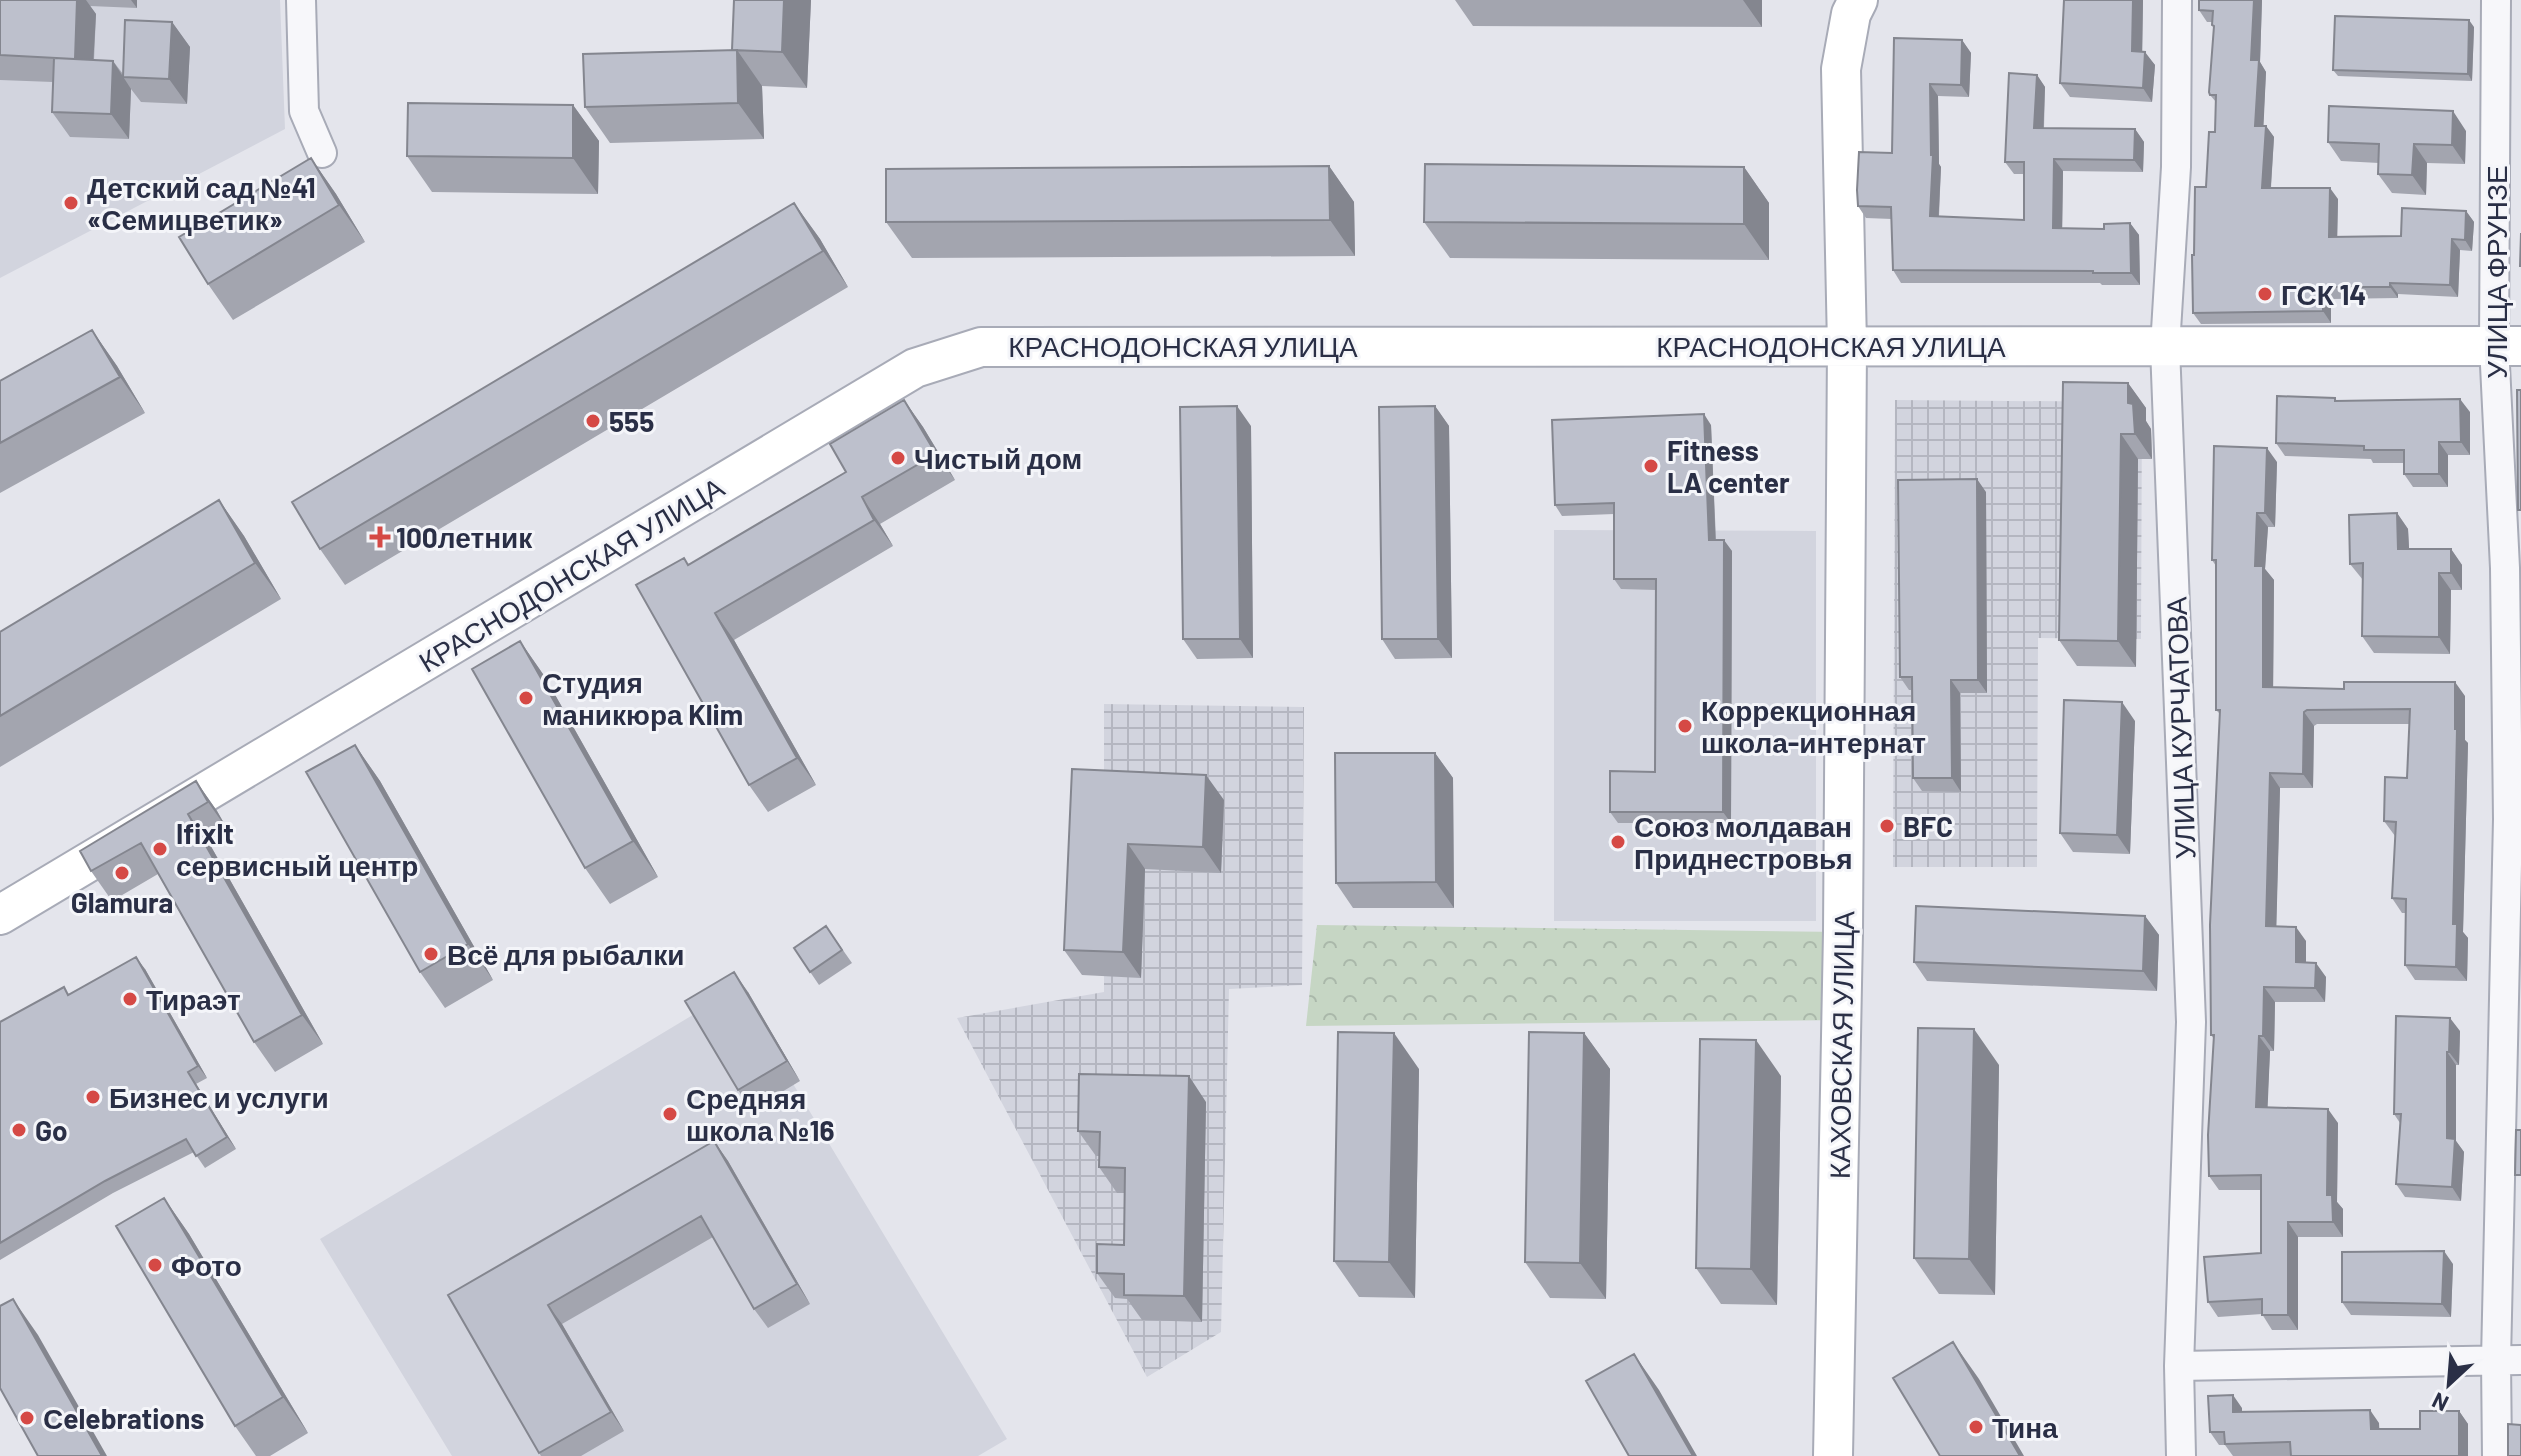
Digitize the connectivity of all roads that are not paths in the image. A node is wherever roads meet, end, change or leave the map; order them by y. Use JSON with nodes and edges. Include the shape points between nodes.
{"nodes":[{"id":1,"x":301,"y":0,"type":"edge"},
{"id":2,"x":1858,"y":0,"type":"edge"},
{"id":3,"x":2177,"y":0,"type":"edge"},
{"id":4,"x":2496,"y":0,"type":"edge"},
{"id":5,"x":322,"y":153,"type":"dead end"},
{"id":6,"x":1847,"y":345,"type":"junction"},
{"id":7,"x":2508,"y":346,"type":"edge"},
{"id":8,"x":2165,"y":347,"type":"junction"},
{"id":9,"x":0,"y":915,"type":"edge"},
{"id":10,"x":2509,"y":1360,"type":"edge"},
{"id":11,"x":2179,"y":1366,"type":"junction"},
{"id":12,"x":1833,"y":1456,"type":"edge"},
{"id":13,"x":2181,"y":1456,"type":"edge"},
{"id":14,"x":2497,"y":1456,"type":"edge"}],
"edges":[{"from":1,"to":5,"type":"street","via":[[304,111]]},
{"from":2,"to":6,"type":"street","name":"КАХОВСКАЯ УЛИЦА","via":[[1841,69]]},
{"from":3,"to":8,"type":"street","name":"УЛИЦА КУРЧАТОВА","via":[[2176,167]]},
{"from":4,"to":7,"type":"street","name":"УЛИЦА ФРУНЗЕ"},
{"from":6,"to":8,"type":"street","name":"КРАСНОДОНСКАЯ УЛИЦА"},
{"from":6,"to":9,"type":"street","name":"КРАСНОДОНСКАЯ УЛИЦА","via":[[981,347],[947,356],[915,368]]},
{"from":6,"to":12,"type":"street","name":"КАХОВСКАЯ УЛИЦА"},
{"from":7,"to":8,"type":"street","name":"КРАСНОДОНСКАЯ УЛИЦА"},
{"from":7,"to":10,"type":"street","name":"УЛИЦА ФРУНЗЕ"},
{"from":8,"to":11,"type":"street","name":"УЛИЦА КУРЧАТОВА","via":[[2191,1022]]},
{"from":10,"to":11,"type":"street"},
{"from":10,"to":14,"type":"street","name":"УЛИЦА ФРУНЗЕ"},
{"from":11,"to":13,"type":"street","name":"УЛИЦА КУРЧАТОВА"}]}
